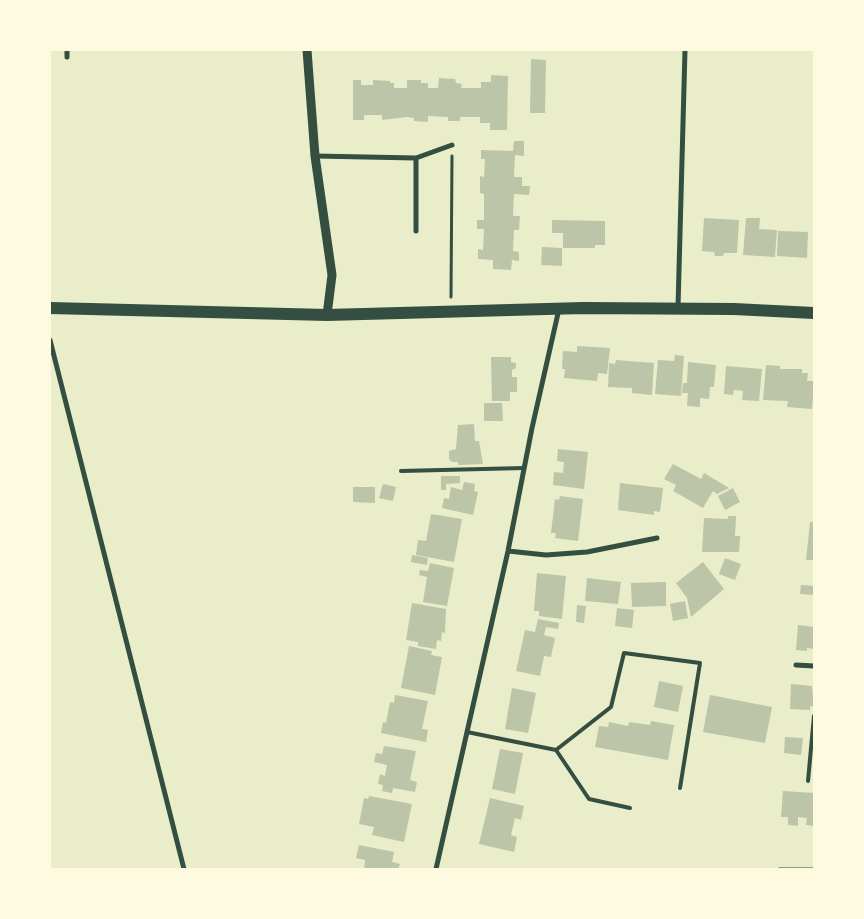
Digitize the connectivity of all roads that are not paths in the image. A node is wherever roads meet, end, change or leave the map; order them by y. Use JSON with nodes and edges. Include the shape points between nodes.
{"nodes":[{"id":1,"x":67,"y":50,"type":"edge"},
{"id":2,"x":307,"y":50,"type":"edge"},
{"id":3,"x":685,"y":50,"type":"edge"},
{"id":4,"x":67,"y":57,"type":"dead end"},
{"id":5,"x":452,"y":145,"type":"road end"},
{"id":6,"x":316,"y":156,"type":"junction"},
{"id":7,"x":416,"y":158,"type":"junction"},
{"id":8,"x":416,"y":231,"type":"dead end"},
{"id":9,"x":50,"y":308,"type":"edge"},
{"id":10,"x":678,"y":308,"type":"junction"},
{"id":11,"x":559,"y":309,"type":"junction"},
{"id":12,"x":814,"y":313,"type":"edge"},
{"id":13,"x":327,"y":315,"type":"junction"},
{"id":14,"x":50,"y":340,"type":"edge"},
{"id":15,"x":524,"y":468,"type":"junction"},
{"id":16,"x":400,"y":471,"type":"dead end"},
{"id":17,"x":657,"y":538,"type":"dead end"},
{"id":18,"x":508,"y":552,"type":"junction"},
{"id":19,"x":796,"y":665,"type":"dead end"},
{"id":20,"x":814,"y":666,"type":"edge"},
{"id":21,"x":814,"y":716,"type":"edge"},
{"id":22,"x":467,"y":732,"type":"junction"},
{"id":23,"x":556,"y":750,"type":"junction"},
{"id":24,"x":808,"y":781,"type":"dead end"},
{"id":25,"x":680,"y":788,"type":"dead end"},
{"id":26,"x":630,"y":808,"type":"dead end"},
{"id":27,"x":184,"y":869,"type":"edge"},
{"id":28,"x":436,"y":869,"type":"edge"}],
"edges":[{"from":1,"to":4,"type":"street"},
{"from":2,"to":6,"type":"street"},
{"from":3,"to":10,"type":"street"},
{"from":5,"to":7,"type":"street"},
{"from":6,"to":7,"type":"street"},
{"from":6,"to":13,"type":"street","via":[[332,275]]},
{"from":7,"to":8,"type":"street"},
{"from":9,"to":13,"type":"main road"},
{"from":10,"to":11,"type":"main road"},
{"from":10,"to":12,"type":"main road"},
{"from":11,"to":13,"type":"main road"},
{"from":11,"to":15,"type":"street"},
{"from":14,"to":27,"type":"street"},
{"from":15,"to":16,"type":"lane"},
{"from":15,"to":18,"type":"street"},
{"from":17,"to":18,"type":"street","via":[[579,552],[546,555]]},
{"from":18,"to":22,"type":"street"},
{"from":19,"to":20,"type":"street"},
{"from":21,"to":24,"type":"lane"},
{"from":22,"to":23,"type":"lane"},
{"from":22,"to":28,"type":"street"},
{"from":23,"to":25,"type":"lane","via":[[610,707],[624,653],[700,663]]},
{"from":23,"to":26,"type":"lane","via":[[589,799]]}]}
